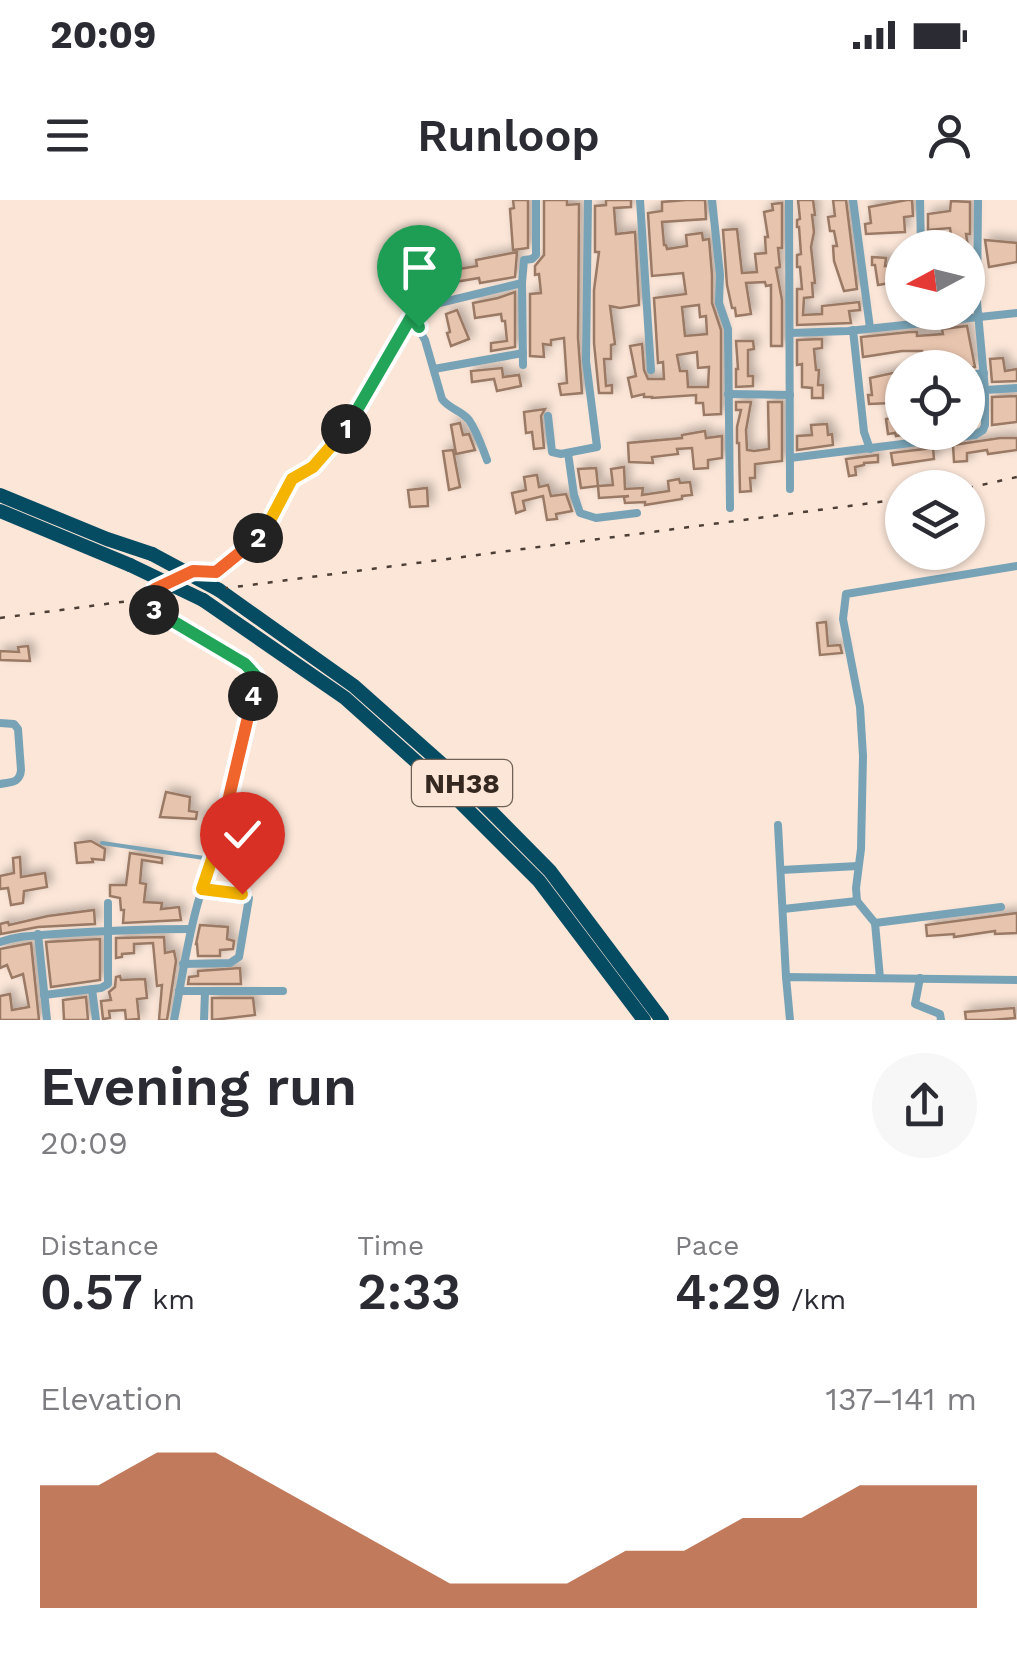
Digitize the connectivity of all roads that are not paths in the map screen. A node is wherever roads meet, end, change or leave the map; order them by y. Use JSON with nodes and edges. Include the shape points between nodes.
{"nodes":[{"id":1,"x":536,"y":200,"type":"edge"},
{"id":2,"x":588,"y":200,"type":"edge"},
{"id":3,"x":640,"y":200,"type":"edge"},
{"id":4,"x":712,"y":200,"type":"edge"},
{"id":5,"x":789,"y":200,"type":"edge"},
{"id":6,"x":853,"y":200,"type":"edge"},
{"id":7,"x":920,"y":200,"type":"edge"},
{"id":8,"x":978,"y":200,"type":"edge"},
{"id":9,"x":921,"y":230,"type":"edge"},
{"id":10,"x":978,"y":230,"type":"edge"},
{"id":11,"x":522,"y":283,"type":"junction"},
{"id":12,"x":1017,"y":313,"type":"edge"},
{"id":13,"x":411,"y":317,"type":"junction"},
{"id":14,"x":985,"y":317,"type":"edge"},
{"id":15,"x":885,"y":327,"type":"edge"},
{"id":16,"x":870,"y":328,"type":"junction"},
{"id":17,"x":854,"y":330,"type":"junction"},
{"id":18,"x":790,"y":333,"type":"junction"},
{"id":19,"x":523,"y":353,"type":"junction"},
{"id":20,"x":522,"y":364,"type":"dead end"},
{"id":21,"x":434,"y":369,"type":"junction"},
{"id":22,"x":650,"y":370,"type":"dead end"},
{"id":23,"x":1017,"y":388,"type":"edge"},
{"id":24,"x":985,"y":390,"type":"edge"},
{"id":25,"x":728,"y":394,"type":"junction"},
{"id":26,"x":790,"y":395,"type":"junction"},
{"id":27,"x":548,"y":416,"type":"dead end"},
{"id":28,"x":885,"y":447,"type":"edge"},
{"id":29,"x":870,"y":449,"type":"junction"},
{"id":30,"x":568,"y":453,"type":"junction"},
{"id":31,"x":790,"y":458,"type":"junction"},
{"id":32,"x":487,"y":460,"type":"dead end"},
{"id":33,"x":790,"y":489,"type":"dead end"},
{"id":34,"x":0,"y":494,"type":"edge"},
{"id":35,"x":730,"y":508,"type":"dead end"},
{"id":36,"x":0,"y":511,"type":"edge"},
{"id":37,"x":637,"y":513,"type":"dead end"},
{"id":38,"x":1017,"y":566,"type":"edge"},
{"id":39,"x":0,"y":723,"type":"edge"},
{"id":40,"x":0,"y":784,"type":"edge"},
{"id":41,"x":778,"y":825,"type":"dead end"},
{"id":42,"x":102,"y":843,"type":"dead end"},
{"id":43,"x":212,"y":859,"type":"junction"},
{"id":44,"x":858,"y":866,"type":"junction"},
{"id":45,"x":780,"y":870,"type":"junction"},
{"id":46,"x":202,"y":889,"type":"junction"},
{"id":47,"x":858,"y":902,"type":"junction"},
{"id":48,"x":108,"y":903,"type":"dead end"},
{"id":49,"x":1001,"y":907,"type":"dead end"},
{"id":50,"x":783,"y":909,"type":"junction"},
{"id":51,"x":875,"y":923,"type":"junction"},
{"id":52,"x":191,"y":929,"type":"junction"},
{"id":53,"x":108,"y":930,"type":"junction"},
{"id":54,"x":38,"y":934,"type":"junction"},
{"id":55,"x":0,"y":942,"type":"edge"},
{"id":56,"x":183,"y":964,"type":"junction"},
{"id":57,"x":786,"y":977,"type":"junction"},
{"id":58,"x":880,"y":978,"type":"junction"},
{"id":59,"x":920,"y":978,"type":"junction"},
{"id":60,"x":1017,"y":980,"type":"edge"},
{"id":61,"x":92,"y":989,"type":"junction"},
{"id":62,"x":180,"y":991,"type":"junction"},
{"id":63,"x":205,"y":991,"type":"junction"},
{"id":64,"x":283,"y":991,"type":"dead end"},
{"id":65,"x":44,"y":995,"type":"junction"},
{"id":66,"x":47,"y":1020,"type":"edge"},
{"id":67,"x":96,"y":1020,"type":"edge"},
{"id":68,"x":174,"y":1020,"type":"edge"},
{"id":69,"x":204,"y":1020,"type":"edge"},
{"id":70,"x":644,"y":1020,"type":"edge"},
{"id":71,"x":662,"y":1020,"type":"edge"},
{"id":72,"x":790,"y":1020,"type":"edge"},
{"id":73,"x":940,"y":1020,"type":"edge"}],
"edges":[{"from":1,"to":11,"type":"street","via":[[536,255],[524,260]]},
{"from":2,"to":30,"type":"street","via":[[586,361],[598,443]]},
{"from":3,"to":22,"type":"street"},
{"from":4,"to":25,"type":"street","via":[[719,302],[728,329]]},
{"from":5,"to":18,"type":"street"},
{"from":6,"to":16,"type":"street"},
{"from":7,"to":9,"type":"street"},
{"from":8,"to":10,"type":"street"},
{"from":11,"to":13,"type":"street","via":[[423,307]]},
{"from":11,"to":19,"type":"street"},
{"from":12,"to":14,"type":"street"},
{"from":13,"to":21,"type":"street"},
{"from":13,"to":43,"type":"street","via":[[346,430],[313,467],[292,479],[264,532],[216,572],[193,571],[150,598],[151,608],[256,676]]},
{"from":15,"to":16,"type":"street"},
{"from":16,"to":17,"type":"street"},
{"from":17,"to":18,"type":"street"},
{"from":17,"to":29,"type":"street"},
{"from":18,"to":26,"type":"street"},
{"from":19,"to":20,"type":"street"},
{"from":19,"to":21,"type":"street"},
{"from":21,"to":32,"type":"street","via":[[445,404],[470,422]]},
{"from":23,"to":24,"type":"street"},
{"from":25,"to":26,"type":"street"},
{"from":25,"to":35,"type":"street"},
{"from":26,"to":31,"type":"street"},
{"from":27,"to":30,"type":"street","via":[[552,452]]},
{"from":28,"to":29,"type":"street"},
{"from":29,"to":31,"type":"street"},
{"from":30,"to":37,"type":"street","via":[[580,513]]},
{"from":31,"to":33,"type":"street"},
{"from":34,"to":71,"type":"highway","number":"NH38","bridge":true,"via":[[152,554],[219,590],[354,686],[550,871]]},
{"from":36,"to":70,"type":"highway","number":"NH38","bridge":true,"via":[[203,600],[346,698],[539,881]]},
{"from":38,"to":44,"type":"street","via":[[846,594],[843,619],[863,756]]},
{"from":39,"to":40,"type":"street","via":[[18,729],[22,770],[16,781]]},
{"from":41,"to":45,"type":"street"},
{"from":42,"to":43,"type":"lane"},
{"from":43,"to":46,"type":"street"},
{"from":44,"to":45,"type":"street"},
{"from":44,"to":47,"type":"street"},
{"from":45,"to":50,"type":"street"},
{"from":46,"to":52,"type":"street"},
{"from":46,"to":56,"type":"street","via":[[249,898],[239,956],[230,963]]},
{"from":47,"to":50,"type":"street"},
{"from":47,"to":51,"type":"street"},
{"from":48,"to":53,"type":"street"},
{"from":49,"to":51,"type":"street"},
{"from":50,"to":57,"type":"street"},
{"from":51,"to":58,"type":"street"},
{"from":52,"to":53,"type":"street"},
{"from":52,"to":56,"type":"street"},
{"from":53,"to":54,"type":"street"},
{"from":53,"to":61,"type":"street","via":[[108,984]]},
{"from":54,"to":55,"type":"street"},
{"from":54,"to":65,"type":"street"},
{"from":56,"to":62,"type":"street"},
{"from":57,"to":58,"type":"street"},
{"from":57,"to":72,"type":"street"},
{"from":58,"to":59,"type":"street"},
{"from":59,"to":60,"type":"street"},
{"from":59,"to":73,"type":"street","via":[[915,1004],[940,1014]]},
{"from":61,"to":65,"type":"street"},
{"from":61,"to":67,"type":"street"},
{"from":62,"to":63,"type":"street"},
{"from":62,"to":68,"type":"street"},
{"from":63,"to":64,"type":"street"},
{"from":63,"to":69,"type":"street"},
{"from":65,"to":66,"type":"street"}]}
